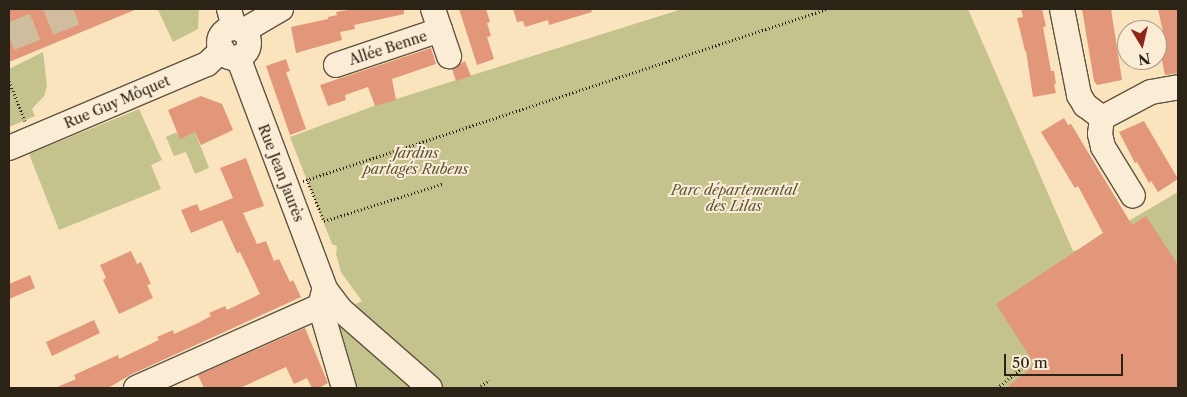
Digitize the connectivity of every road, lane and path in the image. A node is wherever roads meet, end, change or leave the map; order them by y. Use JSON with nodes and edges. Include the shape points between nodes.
{"nodes":[{"id":1,"x":281,"y":9,"type":"edge"},
{"id":2,"x":827,"y":9,"type":"edge"},
{"id":3,"x":1062,"y":9,"type":"edge"},
{"id":4,"x":437,"y":19,"type":"edge"},
{"id":5,"x":236,"y":23,"type":"edge"},
{"id":6,"x":230,"y":54,"type":"junction"},
{"id":7,"x":449,"y":56,"type":"dead end"},
{"id":8,"x":336,"y":65,"type":"dead end"},
{"id":9,"x":9,"y":81,"type":"edge"},
{"id":10,"x":1178,"y":87,"type":"edge"},
{"id":11,"x":1102,"y":118,"type":"junction"},
{"id":12,"x":32,"y":137,"type":"junction"},
{"id":13,"x":9,"y":148,"type":"edge"},
{"id":14,"x":442,"y":184,"type":"dead end"},
{"id":15,"x":1133,"y":196,"type":"dead end"},
{"id":16,"x":322,"y":298,"type":"junction"},
{"id":17,"x":1028,"y":363,"type":"dead end"},
{"id":18,"x":489,"y":380,"type":"dead end"},
{"id":19,"x":136,"y":388,"type":"edge"},
{"id":20,"x":344,"y":388,"type":"edge"},
{"id":21,"x":430,"y":388,"type":"edge"},
{"id":22,"x":478,"y":388,"type":"edge"},
{"id":23,"x":997,"y":388,"type":"edge"}],
"edges":[{"from":1,"to":5,"type":"street"},
{"from":2,"to":14,"type":"path","via":[[306,179],[324,221]]},
{"from":3,"to":11,"type":"street","via":[[1079,95],[1085,105]]},
{"from":4,"to":7,"type":"street","name":"Allée Benne"},
{"from":4,"to":8,"type":"street","name":"Allée Benne"},
{"from":5,"to":6,"type":"street","via":[[249,44],[246,52]]},
{"from":6,"to":12,"type":"street","name":"Rue Guy Môquet"},
{"from":6,"to":16,"type":"street","name":"Rue Jean Jaurès"},
{"from":9,"to":12,"type":"path"},
{"from":10,"to":11,"type":"street","via":[[1151,92]]},
{"from":11,"to":15,"type":"street","via":[[1100,134],[1103,147]]},
{"from":12,"to":13,"type":"street","name":"Rue Guy Môquet"},
{"from":16,"to":19,"type":"street"},
{"from":16,"to":20,"type":"street"},
{"from":16,"to":21,"type":"street","via":[[341,310]]},
{"from":17,"to":23,"type":"path"},
{"from":18,"to":22,"type":"path"}]}
